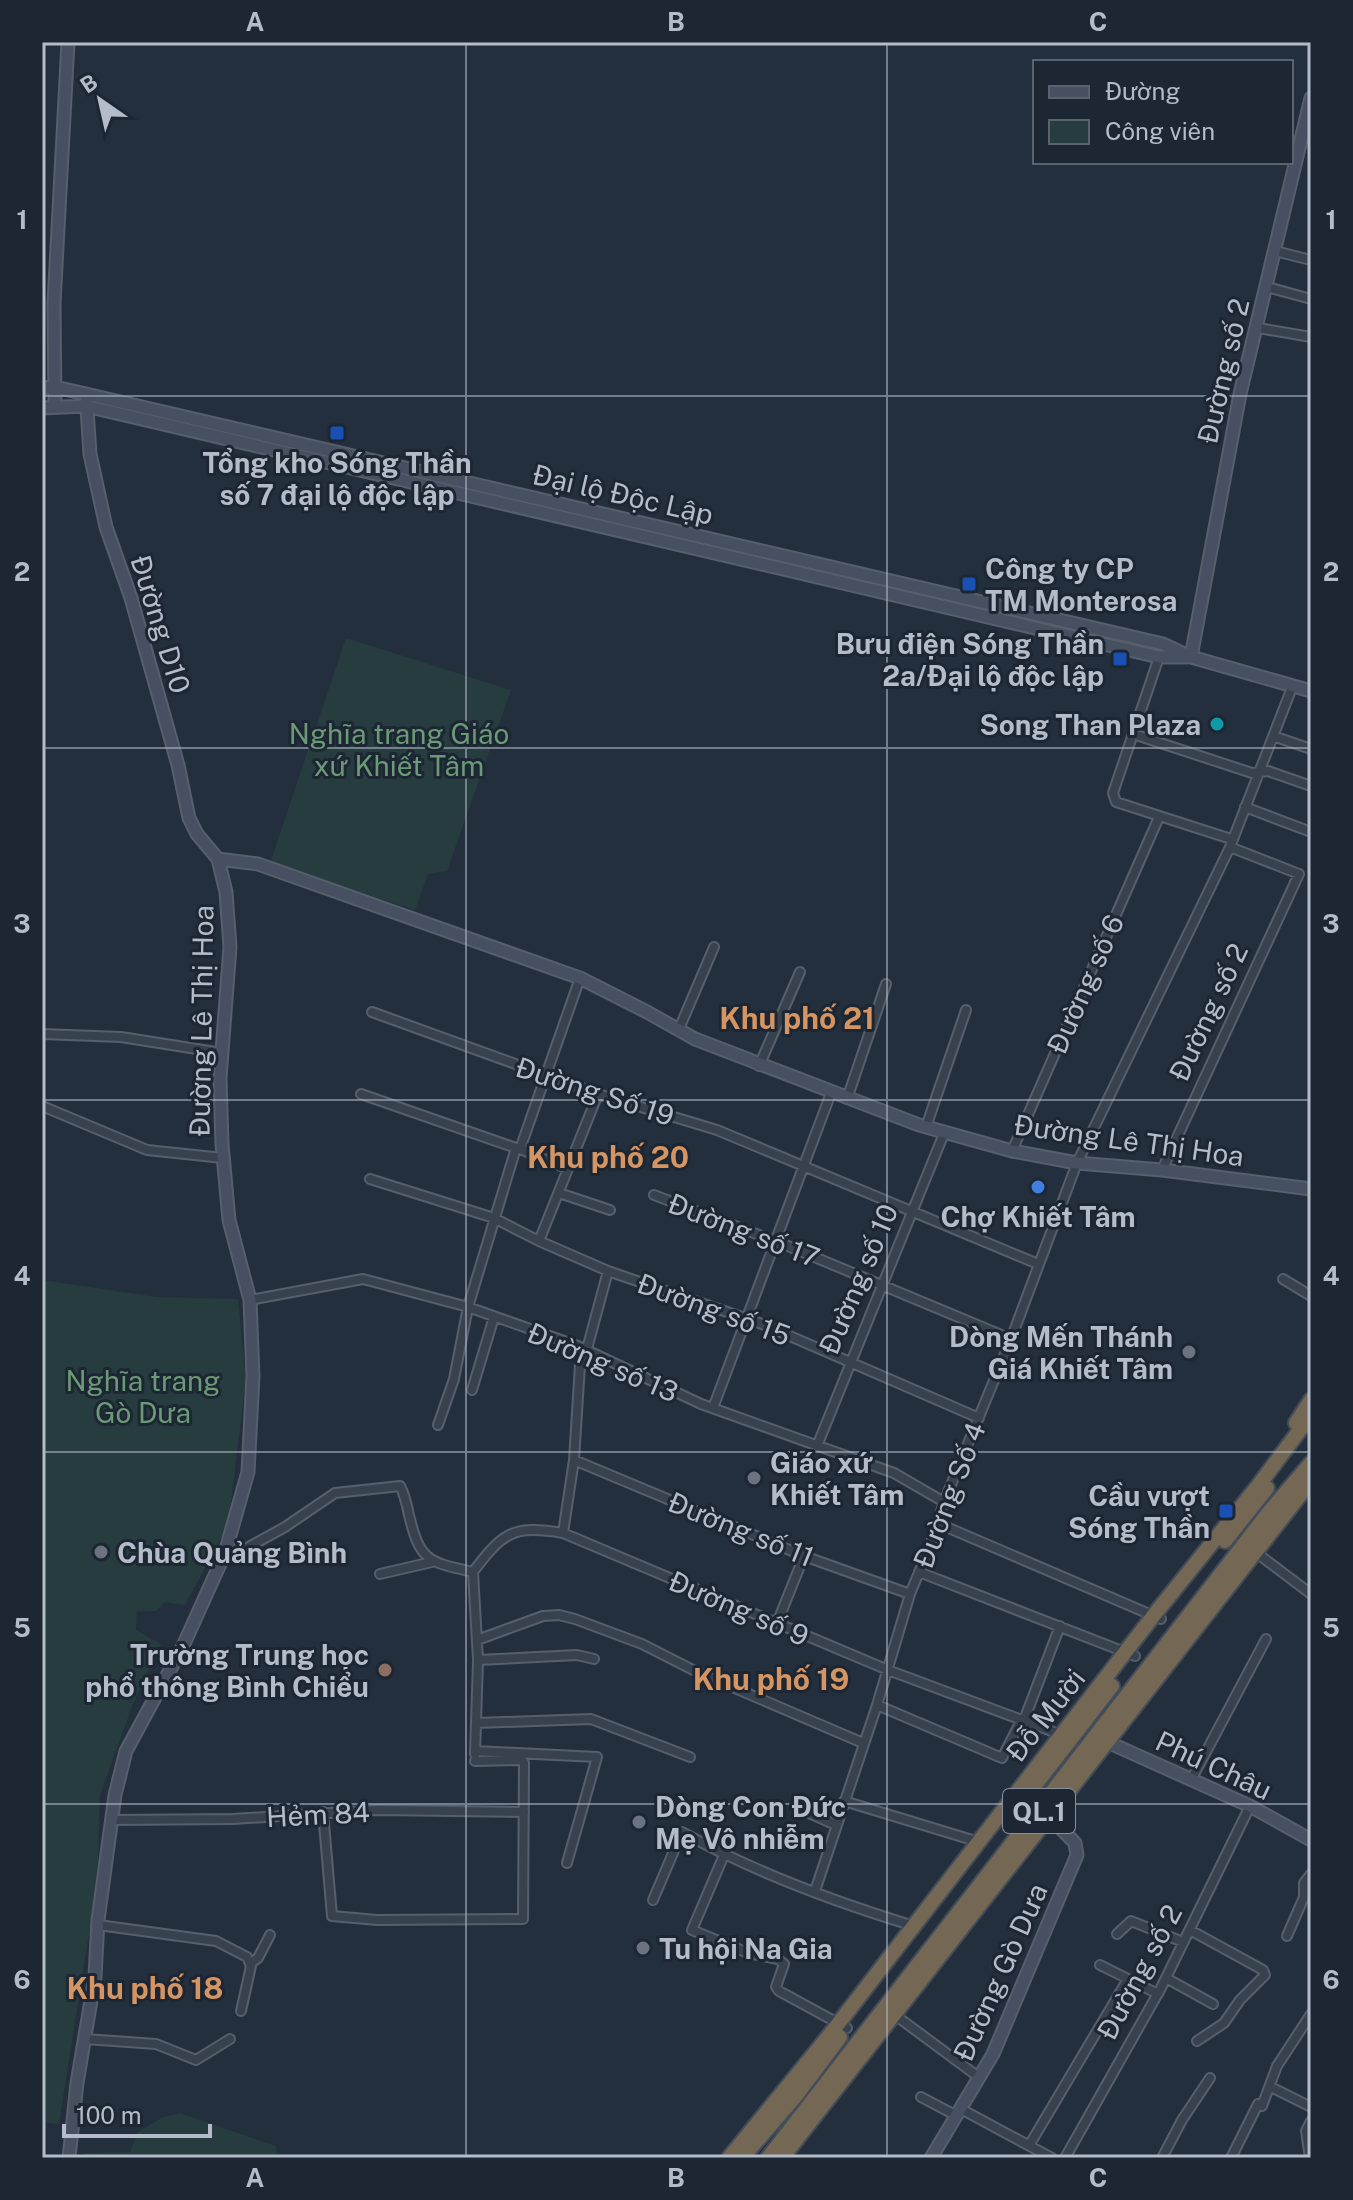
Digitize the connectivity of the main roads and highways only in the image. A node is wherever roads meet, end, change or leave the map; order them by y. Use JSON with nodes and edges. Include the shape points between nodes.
{"nodes":[{"id":1,"x":1311,"y":1400,"type":"edge"},
{"id":2,"x":1311,"y":1415,"type":"edge"},
{"id":3,"x":1311,"y":1431,"type":"edge"},
{"id":4,"x":1311,"y":1463,"type":"edge"},
{"id":5,"x":1311,"y":1481,"type":"edge"},
{"id":6,"x":1258,"y":1486,"type":"junction"},
{"id":7,"x":1254,"y":1507,"type":"junction"},
{"id":8,"x":1251,"y":1548,"type":"junction"},
{"id":9,"x":1158,"y":1617,"type":"junction"},
{"id":10,"x":1130,"y":1654,"type":"junction"},
{"id":11,"x":1045,"y":1813,"type":"junction"},
{"id":12,"x":947,"y":1930,"type":"junction"},
{"id":13,"x":946,"y":1946,"type":"junction"},
{"id":14,"x":842,"y":2026,"type":"junction"},
{"id":15,"x":729,"y":2158,"type":"edge"},
{"id":16,"x":742,"y":2158,"type":"edge"},
{"id":17,"x":768,"y":2158,"type":"edge"},
{"id":18,"x":782,"y":2158,"type":"edge"}],
"edges":[{"from":1,"to":6,"type":"highway"},
{"from":2,"to":6,"type":"highway","name":"Đỗ Mười","number":"QL.1"},
{"from":3,"to":7,"type":"highway","name":"Đỗ Mười","number":"QL.1"},
{"from":4,"to":8,"type":"highway","name":"Đỗ Mười","number":"QL.1","via":[[1269,1512]]},
{"from":5,"to":8,"type":"highway","name":"Đỗ Mười","number":"QL.1"},
{"from":6,"to":7,"type":"highway"},
{"from":6,"to":9,"type":"highway","name":"Đỗ Mười","number":"QL.1"},
{"from":7,"to":9,"type":"highway","name":"Đỗ Mười","number":"QL.1"},
{"from":8,"to":11,"type":"highway","name":"Đỗ Mười","number":"QL.1"},
{"from":9,"to":10,"type":"highway","name":"Đỗ Mười","number":"QL.1"},
{"from":10,"to":14,"type":"highway","name":"Đỗ Mười","number":"QL.1"},
{"from":10,"to":14,"type":"highway","name":"Đỗ Mười","number":"QL.1","via":[[979,1842]]},
{"from":11,"to":12,"type":"highway","name":"Đỗ Mười","number":"QL.1"},
{"from":11,"to":13,"type":"highway","name":"Đỗ Mười","number":"QL.1"},
{"from":12,"to":13,"type":"highway"},
{"from":12,"to":17,"type":"highway","name":"Đỗ Mười","number":"QL.1"},
{"from":13,"to":18,"type":"highway","name":"Đỗ Mười","number":"QL.1"},
{"from":14,"to":15,"type":"highway","name":"Đỗ Mười","number":"QL.1"},
{"from":14,"to":16,"type":"highway","name":"Đỗ Mười","number":"QL.1","via":[[795,2097]]}]}
